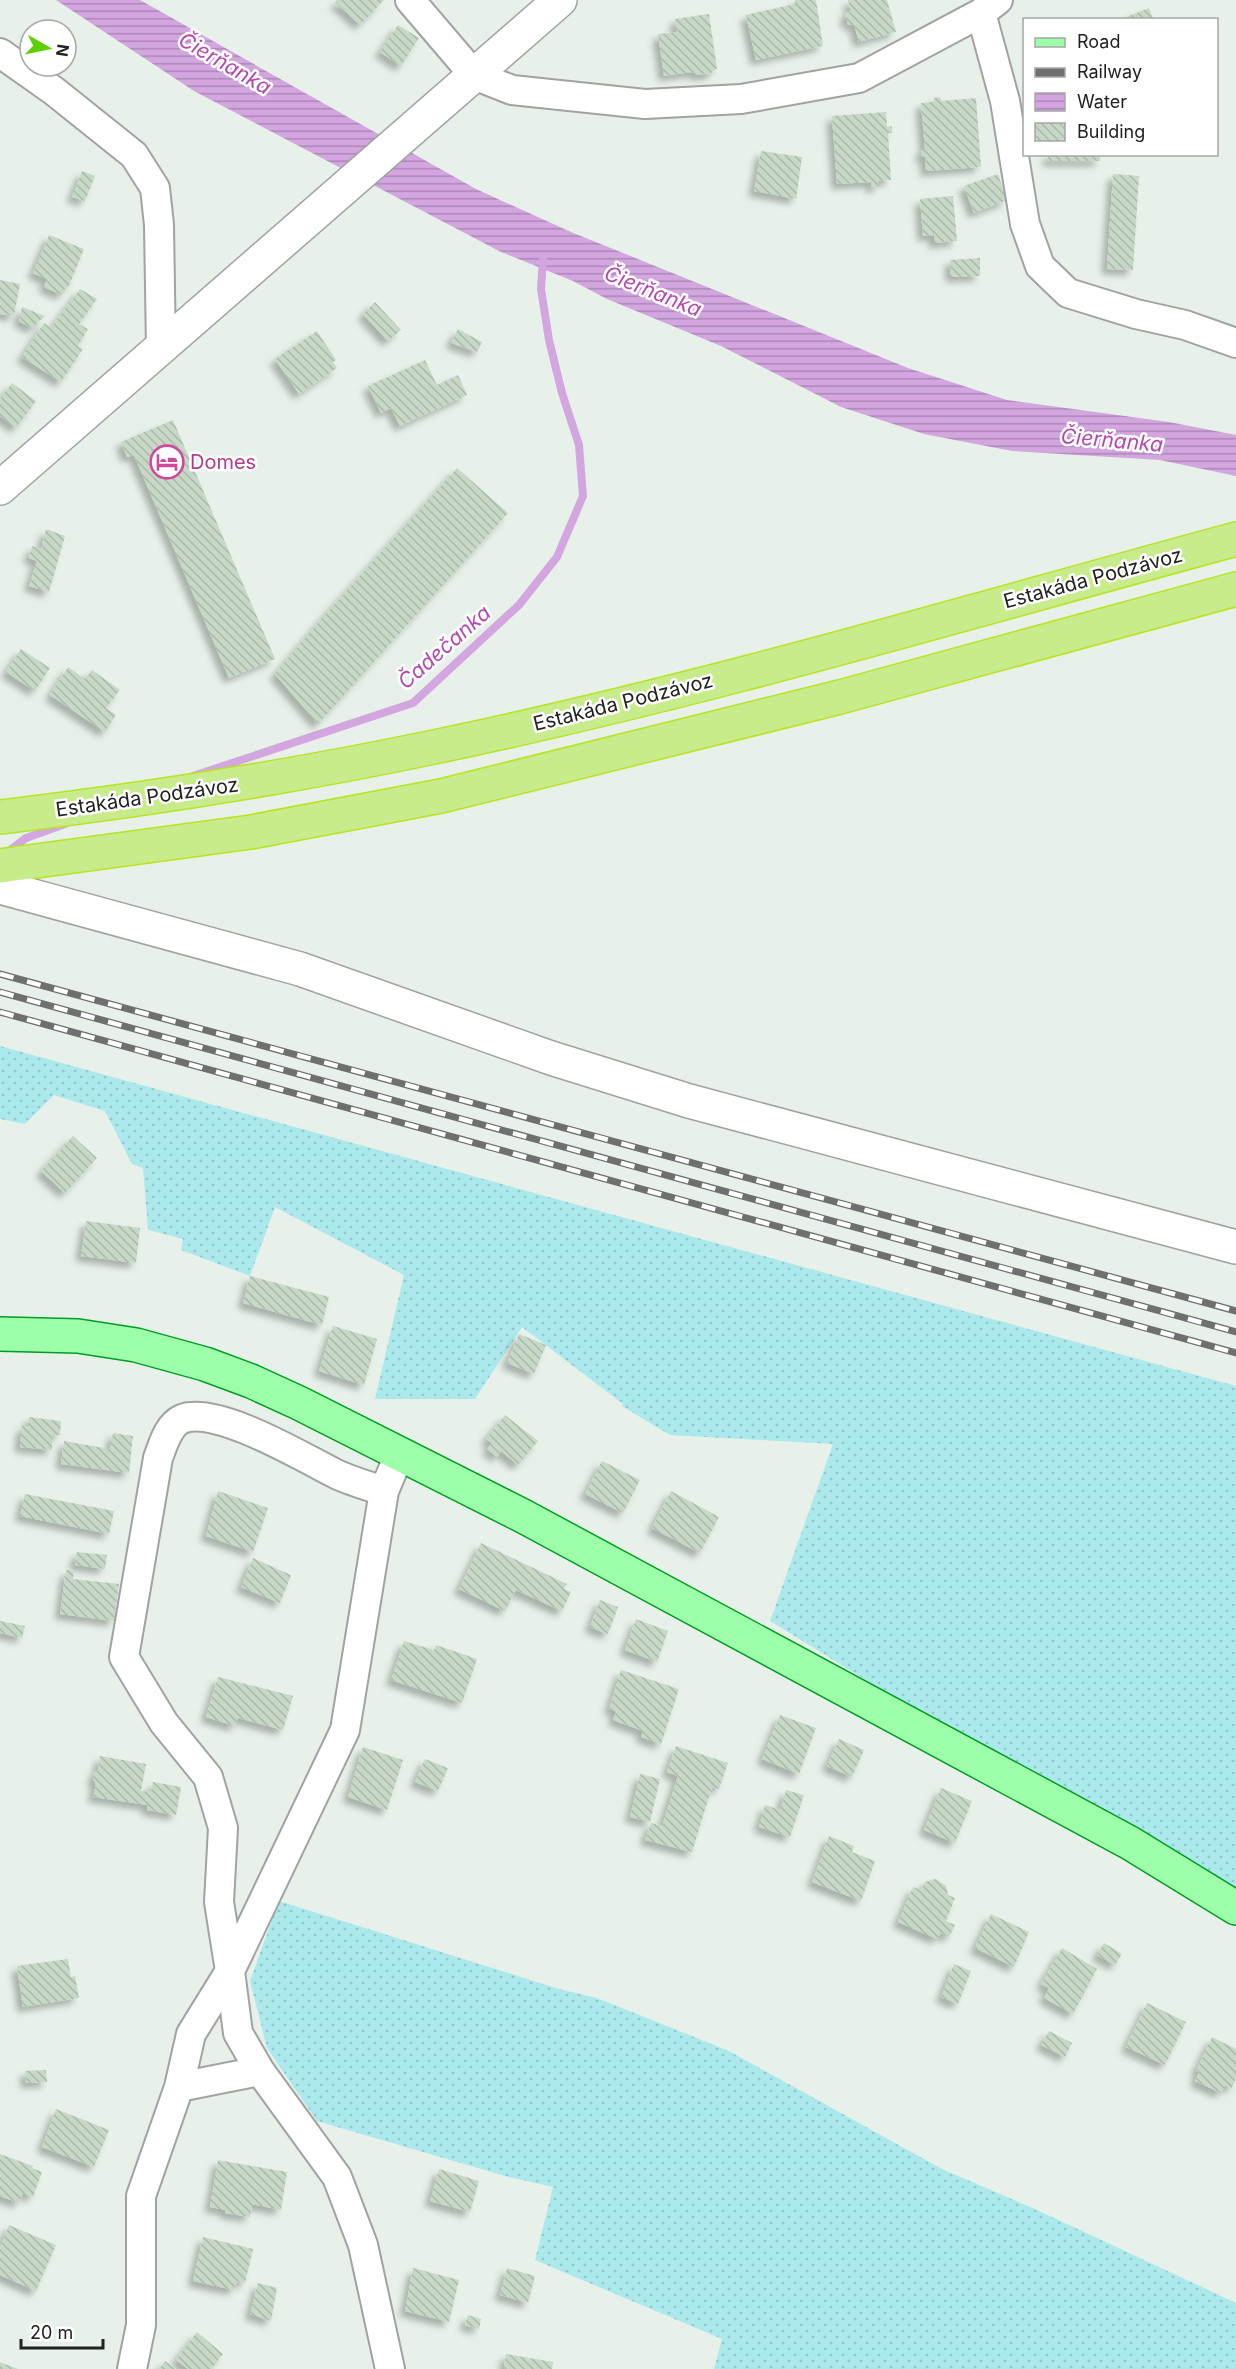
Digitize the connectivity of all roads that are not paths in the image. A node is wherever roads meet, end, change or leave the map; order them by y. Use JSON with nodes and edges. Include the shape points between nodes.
{"nodes":[{"id":1,"x":410,"y":0,"type":"edge"},
{"id":2,"x":560,"y":0,"type":"edge"},
{"id":3,"x":989,"y":6,"type":"edge"},
{"id":4,"x":0,"y":53,"type":"edge"},
{"id":5,"x":474,"y":75,"type":"junction"},
{"id":6,"x":1236,"y":343,"type":"edge"},
{"id":7,"x":161,"y":349,"type":"junction"},
{"id":8,"x":0,"y":488,"type":"edge"},
{"id":9,"x":1236,"y":539,"type":"edge"},
{"id":10,"x":1236,"y":589,"type":"edge"},
{"id":11,"x":0,"y":817,"type":"edge"},
{"id":12,"x":0,"y":866,"type":"edge"},
{"id":13,"x":0,"y":887,"type":"edge"},
{"id":14,"x":1236,"y":1247,"type":"edge"},
{"id":15,"x":0,"y":1334,"type":"edge"},
{"id":16,"x":400,"y":1453,"type":"junction"},
{"id":17,"x":384,"y":1491,"type":"junction"},
{"id":18,"x":1236,"y":1908,"type":"edge"},
{"id":19,"x":230,"y":1971,"type":"junction"},
{"id":20,"x":260,"y":2071,"type":"junction"},
{"id":21,"x":179,"y":2087,"type":"junction"},
{"id":22,"x":132,"y":2369,"type":"edge"},
{"id":23,"x":390,"y":2369,"type":"edge"}],
"edges":[{"from":1,"to":5,"type":"street"},
{"from":2,"to":5,"type":"street"},
{"from":3,"to":5,"type":"street","via":[[859,78],[741,99],[645,104],[512,90]]},
{"from":3,"to":6,"type":"street","via":[[1025,224],[1040,266],[1068,293]]},
{"from":4,"to":7,"type":"street","via":[[134,155],[155,189]]},
{"from":5,"to":7,"type":"street"},
{"from":7,"to":8,"type":"street"},
{"from":9,"to":11,"type":"highway","name":"Estakáda Podzávoz","via":[[659,694],[436,747],[257,782]]},
{"from":10,"to":12,"type":"highway","via":[[840,697],[441,796],[251,832]]},
{"from":13,"to":14,"type":"street","via":[[300,969],[551,1058],[689,1101]]},
{"from":15,"to":16,"type":"main road","via":[[96,1338],[169,1353],[251,1381]]},
{"from":16,"to":17,"type":"street"},
{"from":16,"to":18,"type":"main road","via":[[1130,1843]]},
{"from":17,"to":19,"type":"street","via":[[345,1730]]},
{"from":17,"to":19,"type":"street","via":[[339,1476],[266,1438],[213,1419],[182,1419],[166,1436],[158,1458],[124,1657],[164,1723],[208,1777],[223,1828],[219,1902]]},
{"from":19,"to":20,"type":"street","via":[[238,2033]]},
{"from":19,"to":21,"type":"street","via":[[191,2034]]},
{"from":20,"to":21,"type":"street"},
{"from":20,"to":23,"type":"street","via":[[337,2177],[363,2245]]},
{"from":21,"to":22,"type":"street","via":[[141,2196],[141,2325]]}]}
